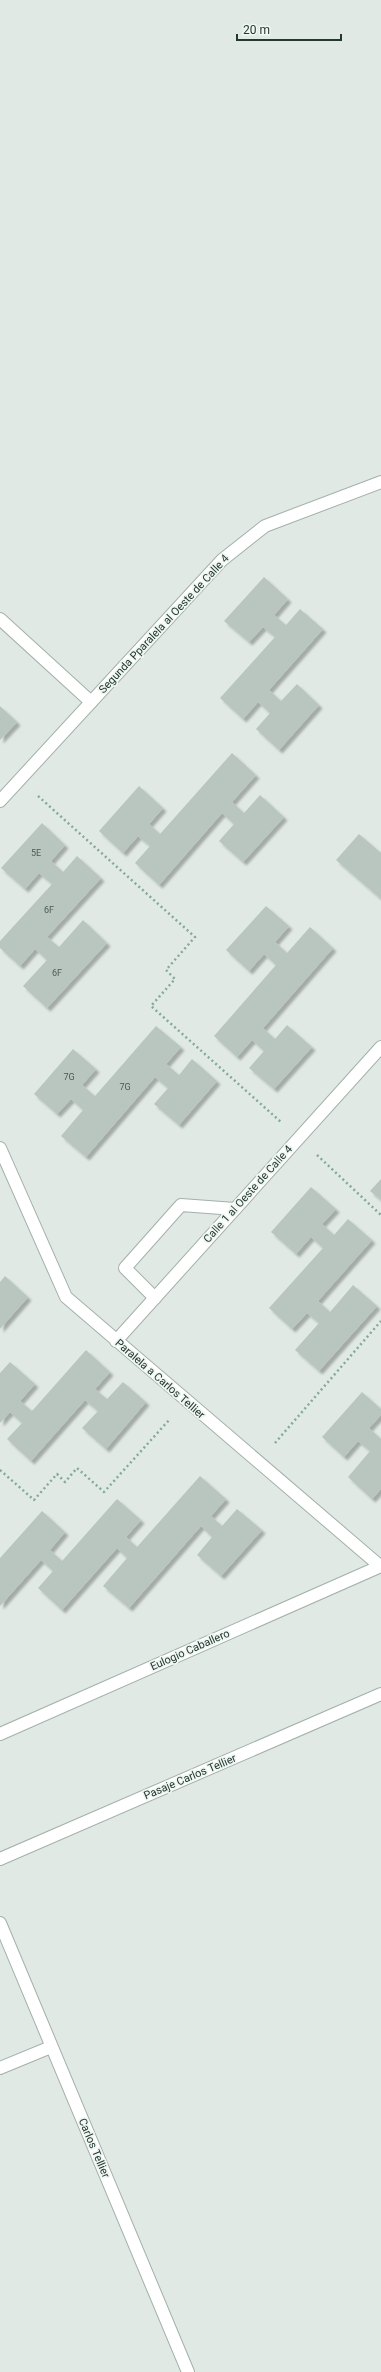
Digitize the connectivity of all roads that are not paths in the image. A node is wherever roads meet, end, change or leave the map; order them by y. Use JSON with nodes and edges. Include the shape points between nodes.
{"nodes":[{"id":1,"x":381,"y":482,"type":"edge"},
{"id":2,"x":0,"y":619,"type":"edge"},
{"id":3,"x":91,"y":702,"type":"junction"},
{"id":4,"x":0,"y":801,"type":"edge"},
{"id":5,"x":381,"y":1047,"type":"edge"},
{"id":6,"x":0,"y":1148,"type":"edge"},
{"id":7,"x":235,"y":1209,"type":"junction"},
{"id":8,"x":155,"y":1298,"type":"junction"},
{"id":9,"x":116,"y":1341,"type":"junction"},
{"id":10,"x":380,"y":1566,"type":"edge"},
{"id":11,"x":381,"y":1694,"type":"edge"},
{"id":12,"x":0,"y":1734,"type":"edge"},
{"id":13,"x":0,"y":1859,"type":"edge"},
{"id":14,"x":0,"y":1923,"type":"edge"},
{"id":15,"x":52,"y":2047,"type":"junction"},
{"id":16,"x":0,"y":2068,"type":"edge"},
{"id":17,"x":188,"y":2372,"type":"edge"}],
"edges":[{"from":1,"to":3,"type":"street","name":"Segunda Pparalela al Oeste de Calle 4","via":[[264,526],[222,560]]},
{"from":2,"to":3,"type":"street"},
{"from":3,"to":4,"type":"street","name":"Segunda Pparalela al Oeste de Calle 4"},
{"from":5,"to":7,"type":"street","name":"Calle 1 al Oeste de Calle 4"},
{"from":6,"to":9,"type":"street","name":"Paralela a Carlos Tellier","via":[[66,1297]]},
{"from":7,"to":8,"type":"street","name":"Calle 1 al Oeste de Calle 4"},
{"from":7,"to":8,"type":"street","via":[[181,1205],[125,1268]]},
{"from":8,"to":9,"type":"street","name":"Calle 1 al Oeste de Calle 4"},
{"from":9,"to":10,"type":"street","name":"Paralela a Carlos Tellier"},
{"from":10,"to":12,"type":"street","name":"Eulogio Caballero"},
{"from":11,"to":13,"type":"street","name":"Pasaje Carlos Tellier"},
{"from":14,"to":15,"type":"street","name":"Carlos Tellier"},
{"from":15,"to":16,"type":"street"},
{"from":15,"to":17,"type":"street","name":"Carlos Tellier"}]}
